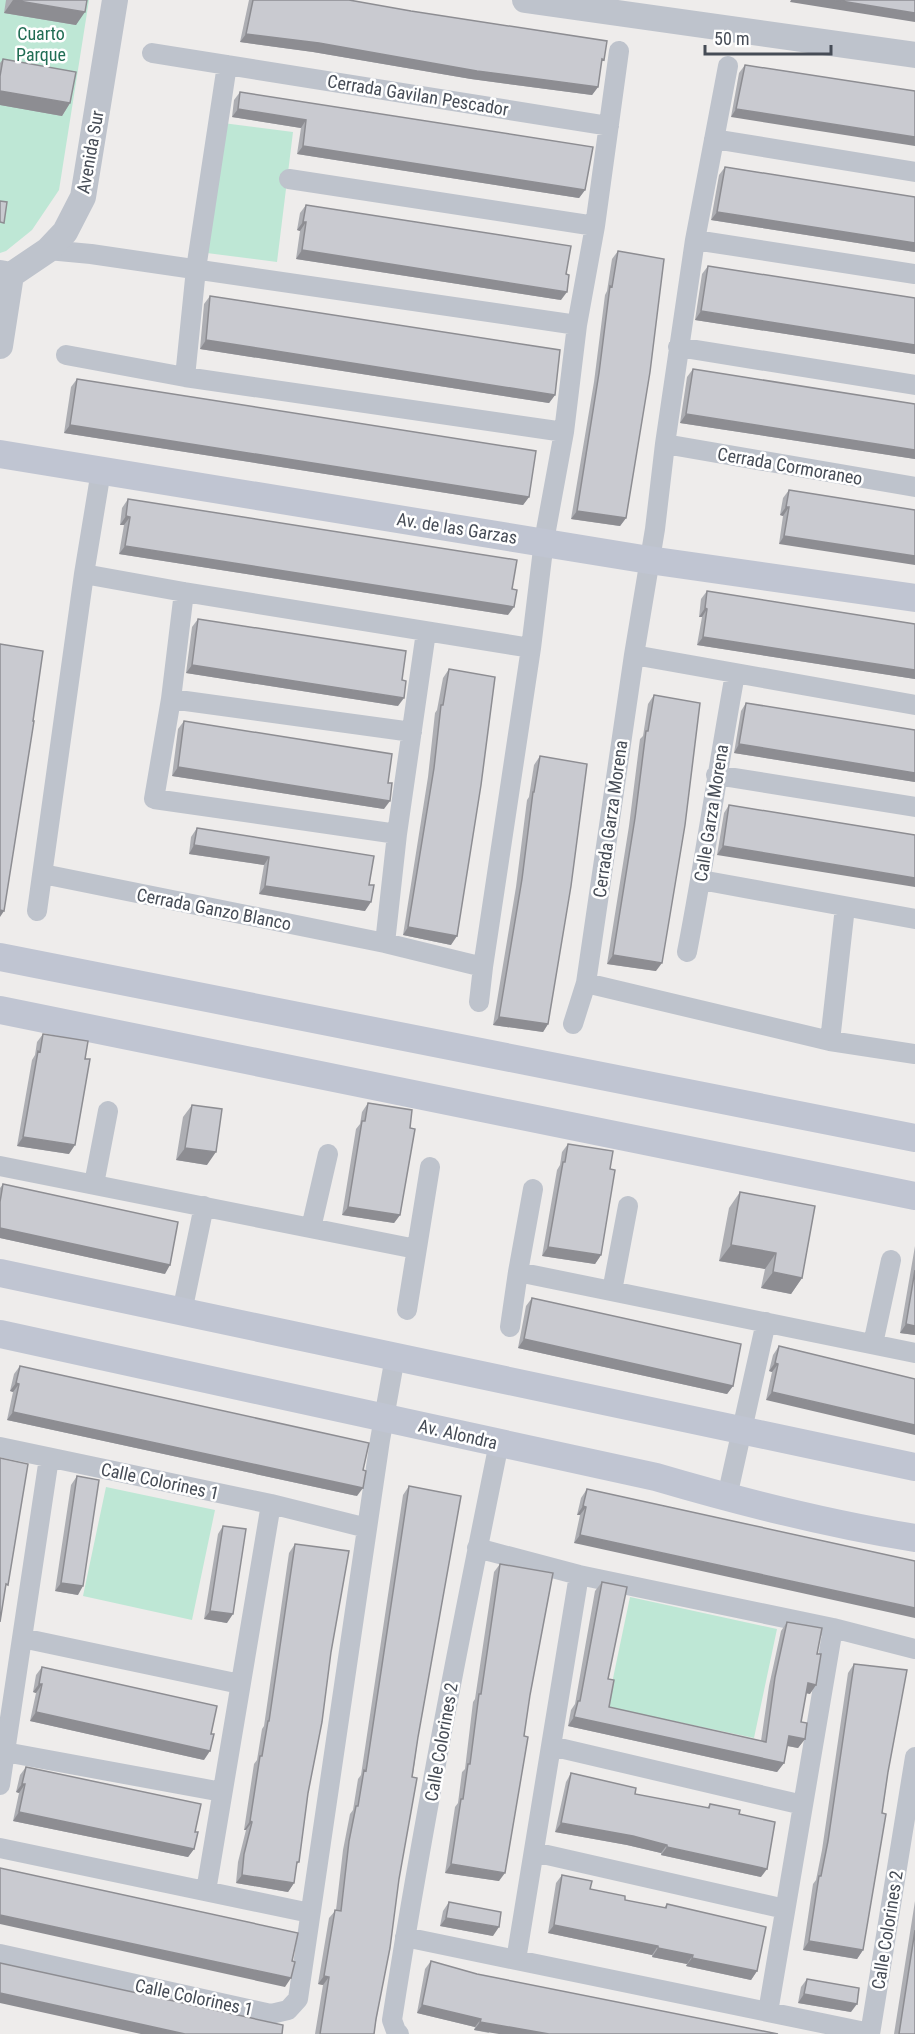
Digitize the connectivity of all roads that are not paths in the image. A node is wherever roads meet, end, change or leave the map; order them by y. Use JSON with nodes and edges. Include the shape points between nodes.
{"nodes":[{"id":1,"x":115,"y":0,"type":"edge"},
{"id":2,"x":525,"y":0,"type":"edge"},
{"id":3,"x":619,"y":51,"type":"dead end"},
{"id":4,"x":152,"y":53,"type":"dead end"},
{"id":5,"x":915,"y":56,"type":"edge"},
{"id":6,"x":227,"y":65,"type":"junction"},
{"id":7,"x":728,"y":66,"type":"dead end"},
{"id":8,"x":609,"y":126,"type":"junction"},
{"id":9,"x":714,"y":139,"type":"junction"},
{"id":10,"x":915,"y":172,"type":"edge"},
{"id":11,"x":289,"y":178,"type":"dead end"},
{"id":12,"x":595,"y":226,"type":"junction"},
{"id":13,"x":695,"y":240,"type":"junction"},
{"id":14,"x":48,"y":250,"type":"junction"},
{"id":15,"x":196,"y":269,"type":"junction"},
{"id":16,"x":5,"y":274,"type":"edge"},
{"id":17,"x":915,"y":274,"type":"edge"},
{"id":18,"x":578,"y":325,"type":"junction"},
{"id":19,"x":0,"y":346,"type":"edge"},
{"id":20,"x":678,"y":347,"type":"junction"},
{"id":21,"x":66,"y":355,"type":"dead end"},
{"id":22,"x":185,"y":376,"type":"junction"},
{"id":23,"x":915,"y":385,"type":"edge"},
{"id":24,"x":564,"y":432,"type":"junction"},
{"id":25,"x":665,"y":444,"type":"junction"},
{"id":26,"x":0,"y":454,"type":"edge"},
{"id":27,"x":99,"y":483,"type":"junction"},
{"id":28,"x":915,"y":487,"type":"edge"},
{"id":29,"x":546,"y":531,"type":"junction"},
{"id":30,"x":648,"y":568,"type":"junction"},
{"id":31,"x":84,"y":574,"type":"junction"},
{"id":32,"x":184,"y":592,"type":"junction"},
{"id":33,"x":915,"y":598,"type":"edge"},
{"id":34,"x":426,"y":632,"type":"junction"},
{"id":35,"x":531,"y":648,"type":"junction"},
{"id":36,"x":634,"y":655,"type":"junction"},
{"id":37,"x":735,"y":674,"type":"junction"},
{"id":38,"x":171,"y":699,"type":"junction"},
{"id":39,"x":915,"y":705,"type":"edge"},
{"id":40,"x":412,"y":732,"type":"junction"},
{"id":41,"x":717,"y":775,"type":"junction"},
{"id":42,"x":915,"y":807,"type":"edge"},
{"id":43,"x":397,"y":834,"type":"junction"},
{"id":44,"x":43,"y":874,"type":"junction"},
{"id":45,"x":701,"y":880,"type":"junction"},
{"id":46,"x":845,"y":907,"type":"junction"},
{"id":47,"x":37,"y":911,"type":"dead end"},
{"id":48,"x":915,"y":919,"type":"edge"},
{"id":49,"x":385,"y":943,"type":"junction"},
{"id":50,"x":687,"y":952,"type":"dead end"},
{"id":51,"x":0,"y":957,"type":"edge"},
{"id":52,"x":483,"y":966,"type":"junction"},
{"id":53,"x":586,"y":983,"type":"junction"},
{"id":54,"x":479,"y":1002,"type":"dead end"},
{"id":55,"x":0,"y":1010,"type":"edge"},
{"id":56,"x":573,"y":1024,"type":"dead end"},
{"id":57,"x":830,"y":1041,"type":"junction"},
{"id":58,"x":915,"y":1054,"type":"edge"},
{"id":59,"x":108,"y":1111,"type":"dead end"},
{"id":60,"x":915,"y":1138,"type":"edge"},
{"id":61,"x":328,"y":1154,"type":"dead end"},
{"id":62,"x":0,"y":1166,"type":"edge"},
{"id":63,"x":429,"y":1167,"type":"dead end"},
{"id":64,"x":94,"y":1184,"type":"junction"},
{"id":65,"x":533,"y":1189,"type":"dead end"},
{"id":66,"x":915,"y":1196,"type":"edge"},
{"id":67,"x":204,"y":1206,"type":"junction"},
{"id":68,"x":628,"y":1206,"type":"dead end"},
{"id":69,"x":311,"y":1228,"type":"junction"},
{"id":70,"x":416,"y":1249,"type":"junction"},
{"id":71,"x":891,"y":1260,"type":"dead end"},
{"id":72,"x":518,"y":1272,"type":"junction"},
{"id":73,"x":0,"y":1274,"type":"edge"},
{"id":74,"x":612,"y":1291,"type":"junction"},
{"id":75,"x":407,"y":1310,"type":"dead end"},
{"id":76,"x":182,"y":1312,"type":"junction"},
{"id":77,"x":766,"y":1322,"type":"junction"},
{"id":78,"x":510,"y":1327,"type":"dead end"},
{"id":79,"x":0,"y":1334,"type":"edge"},
{"id":80,"x":873,"y":1344,"type":"junction"},
{"id":81,"x":915,"y":1353,"type":"edge"},
{"id":82,"x":395,"y":1357,"type":"junction"},
{"id":83,"x":744,"y":1423,"type":"junction"},
{"id":84,"x":382,"y":1429,"type":"junction"},
{"id":85,"x":0,"y":1447,"type":"edge"},
{"id":86,"x":497,"y":1451,"type":"junction"},
{"id":87,"x":49,"y":1458,"type":"junction"},
{"id":88,"x":915,"y":1467,"type":"edge"},
{"id":89,"x":727,"y":1497,"type":"junction"},
{"id":90,"x":271,"y":1504,"type":"junction"},
{"id":91,"x":367,"y":1528,"type":"junction"},
{"id":92,"x":915,"y":1538,"type":"edge"},
{"id":93,"x":477,"y":1548,"type":"junction"},
{"id":94,"x":579,"y":1575,"type":"junction"},
{"id":95,"x":833,"y":1628,"type":"junction"},
{"id":96,"x":22,"y":1638,"type":"junction"},
{"id":97,"x":915,"y":1649,"type":"edge"},
{"id":98,"x":240,"y":1684,"type":"junction"},
{"id":99,"x":551,"y":1746,"type":"junction"},
{"id":100,"x":5,"y":1752,"type":"junction"},
{"id":101,"x":915,"y":1757,"type":"edge"},
{"id":102,"x":0,"y":1785,"type":"edge"},
{"id":103,"x":222,"y":1792,"type":"junction"},
{"id":104,"x":803,"y":1805,"type":"junction"},
{"id":105,"x":0,"y":1848,"type":"edge"},
{"id":106,"x":534,"y":1852,"type":"junction"},
{"id":107,"x":206,"y":1891,"type":"junction"},
{"id":108,"x":785,"y":1909,"type":"junction"},
{"id":109,"x":310,"y":1913,"type":"junction"},
{"id":110,"x":405,"y":1937,"type":"junction"},
{"id":111,"x":0,"y":1954,"type":"edge"},
{"id":112,"x":516,"y":1960,"type":"junction"},
{"id":113,"x":768,"y":2012,"type":"junction"},
{"id":114,"x":870,"y":2033,"type":"edge"},
{"id":115,"x":399,"y":2034,"type":"edge"}],
"edges":[{"from":1,"to":14,"type":"street","name":"Avenida Sur","via":[[83,197],[65,232]]},
{"from":2,"to":5,"type":"street"},
{"from":3,"to":8,"type":"street"},
{"from":4,"to":6,"type":"street","name":"Cerrada Gavilan Pescador"},
{"from":6,"to":8,"type":"street","name":"Cerrada Gavilan Pescador"},
{"from":6,"to":15,"type":"street"},
{"from":7,"to":9,"type":"street"},
{"from":8,"to":12,"type":"street"},
{"from":9,"to":10,"type":"street"},
{"from":9,"to":13,"type":"street"},
{"from":11,"to":12,"type":"street"},
{"from":12,"to":18,"type":"street"},
{"from":13,"to":17,"type":"street"},
{"from":13,"to":20,"type":"street"},
{"from":14,"to":15,"type":"street"},
{"from":14,"to":16,"type":"street","name":"Avenida Sur"},
{"from":15,"to":18,"type":"street"},
{"from":15,"to":22,"type":"street"},
{"from":16,"to":19,"type":"street","name":"Avenida Sur"},
{"from":18,"to":24,"type":"street"},
{"from":20,"to":23,"type":"street"},
{"from":20,"to":25,"type":"street"},
{"from":21,"to":22,"type":"street"},
{"from":22,"to":24,"type":"street"},
{"from":24,"to":29,"type":"street"},
{"from":25,"to":28,"type":"street","name":"Cerrada Cormoraneo"},
{"from":25,"to":30,"type":"street"},
{"from":26,"to":27,"type":"main road","name":"Av. de las Garzas"},
{"from":27,"to":29,"type":"main road","name":"Av. de las Garzas"},
{"from":27,"to":31,"type":"street"},
{"from":29,"to":30,"type":"main road","name":"Av. de las Garzas"},
{"from":29,"to":35,"type":"street"},
{"from":30,"to":33,"type":"main road","name":"Av. de las Garzas"},
{"from":30,"to":36,"type":"street","name":"Cerrada Garza Morena"},
{"from":31,"to":32,"type":"street"},
{"from":31,"to":44,"type":"street"},
{"from":32,"to":34,"type":"street"},
{"from":32,"to":38,"type":"street"},
{"from":34,"to":35,"type":"street"},
{"from":34,"to":40,"type":"street"},
{"from":35,"to":52,"type":"street"},
{"from":36,"to":37,"type":"street"},
{"from":36,"to":53,"type":"street","name":"Cerrada Garza Morena"},
{"from":37,"to":39,"type":"street"},
{"from":37,"to":41,"type":"street","name":"Calle Garza Morena"},
{"from":38,"to":40,"type":"street"},
{"from":38,"to":43,"type":"street","via":[[154,799]]},
{"from":40,"to":43,"type":"street"},
{"from":41,"to":42,"type":"street"},
{"from":41,"to":45,"type":"street","name":"Calle Garza Morena"},
{"from":43,"to":49,"type":"street"},
{"from":44,"to":47,"type":"street"},
{"from":44,"to":49,"type":"street","name":"Cerrada Ganzo Blanco"},
{"from":45,"to":46,"type":"street"},
{"from":45,"to":50,"type":"street","name":"Calle Garza Morena"},
{"from":46,"to":48,"type":"street"},
{"from":46,"to":57,"type":"street"},
{"from":49,"to":52,"type":"street","name":"Cerrada Ganzo Blanco"},
{"from":51,"to":60,"type":"main road"},
{"from":52,"to":54,"type":"street"},
{"from":53,"to":56,"type":"street","name":"Cerrada Garza Morena"},
{"from":53,"to":57,"type":"street"},
{"from":55,"to":66,"type":"main road"},
{"from":57,"to":58,"type":"street"},
{"from":59,"to":64,"type":"street"},
{"from":61,"to":69,"type":"street"},
{"from":62,"to":64,"type":"street"},
{"from":63,"to":70,"type":"street"},
{"from":64,"to":67,"type":"street"},
{"from":65,"to":72,"type":"street"},
{"from":67,"to":69,"type":"street"},
{"from":67,"to":76,"type":"street"},
{"from":68,"to":74,"type":"street"},
{"from":69,"to":70,"type":"street"},
{"from":70,"to":75,"type":"street"},
{"from":71,"to":80,"type":"street"},
{"from":72,"to":74,"type":"street"},
{"from":72,"to":78,"type":"street"},
{"from":73,"to":76,"type":"main road"},
{"from":74,"to":77,"type":"street"},
{"from":76,"to":82,"type":"main road"},
{"from":77,"to":80,"type":"street"},
{"from":77,"to":83,"type":"street"},
{"from":79,"to":84,"type":"main road","name":"Av. Alondra"},
{"from":80,"to":81,"type":"street"},
{"from":82,"to":83,"type":"main road"},
{"from":82,"to":84,"type":"street","name":"Calle Colorines 1"},
{"from":83,"to":88,"type":"main road"},
{"from":83,"to":89,"type":"street"},
{"from":84,"to":86,"type":"main road","name":"Av. Alondra"},
{"from":84,"to":91,"type":"street","name":"Calle Colorines 1"},
{"from":85,"to":87,"type":"street","name":"Calle Colorines 1"},
{"from":86,"to":89,"type":"main road","name":"Av. Alondra","via":[[656,1476]]},
{"from":86,"to":93,"type":"street","name":"Calle Colorines 2"},
{"from":87,"to":90,"type":"street","name":"Calle Colorines 1"},
{"from":87,"to":96,"type":"street"},
{"from":89,"to":92,"type":"main road","name":"Av. Alondra"},
{"from":90,"to":91,"type":"street","name":"Calle Colorines 1"},
{"from":90,"to":98,"type":"street"},
{"from":91,"to":109,"type":"street","name":"Calle Colorines 1"},
{"from":93,"to":94,"type":"street"},
{"from":93,"to":110,"type":"street","name":"Calle Colorines 2"},
{"from":94,"to":95,"type":"street"},
{"from":94,"to":99,"type":"street"},
{"from":95,"to":97,"type":"street"},
{"from":95,"to":104,"type":"street"},
{"from":96,"to":98,"type":"street"},
{"from":96,"to":100,"type":"street"},
{"from":98,"to":103,"type":"street"},
{"from":99,"to":104,"type":"street"},
{"from":99,"to":106,"type":"street"},
{"from":100,"to":102,"type":"street"},
{"from":100,"to":103,"type":"street"},
{"from":101,"to":114,"type":"street","name":"Calle Colorines 2"},
{"from":103,"to":107,"type":"street"},
{"from":104,"to":108,"type":"street"},
{"from":105,"to":107,"type":"street"},
{"from":106,"to":108,"type":"street"},
{"from":106,"to":112,"type":"street"},
{"from":107,"to":109,"type":"street"},
{"from":108,"to":113,"type":"street"},
{"from":109,"to":111,"type":"street","name":"Calle Colorines 1","via":[[298,1999],[288,2010],[271,2014]]},
{"from":110,"to":112,"type":"street","name":"Calle Colorines 2"},
{"from":110,"to":115,"type":"street","name":"Calle Colorines 2","via":[[392,2020]]},
{"from":112,"to":113,"type":"street","name":"Calle Colorines 2"},
{"from":113,"to":114,"type":"street","name":"Calle Colorines 2"}]}
